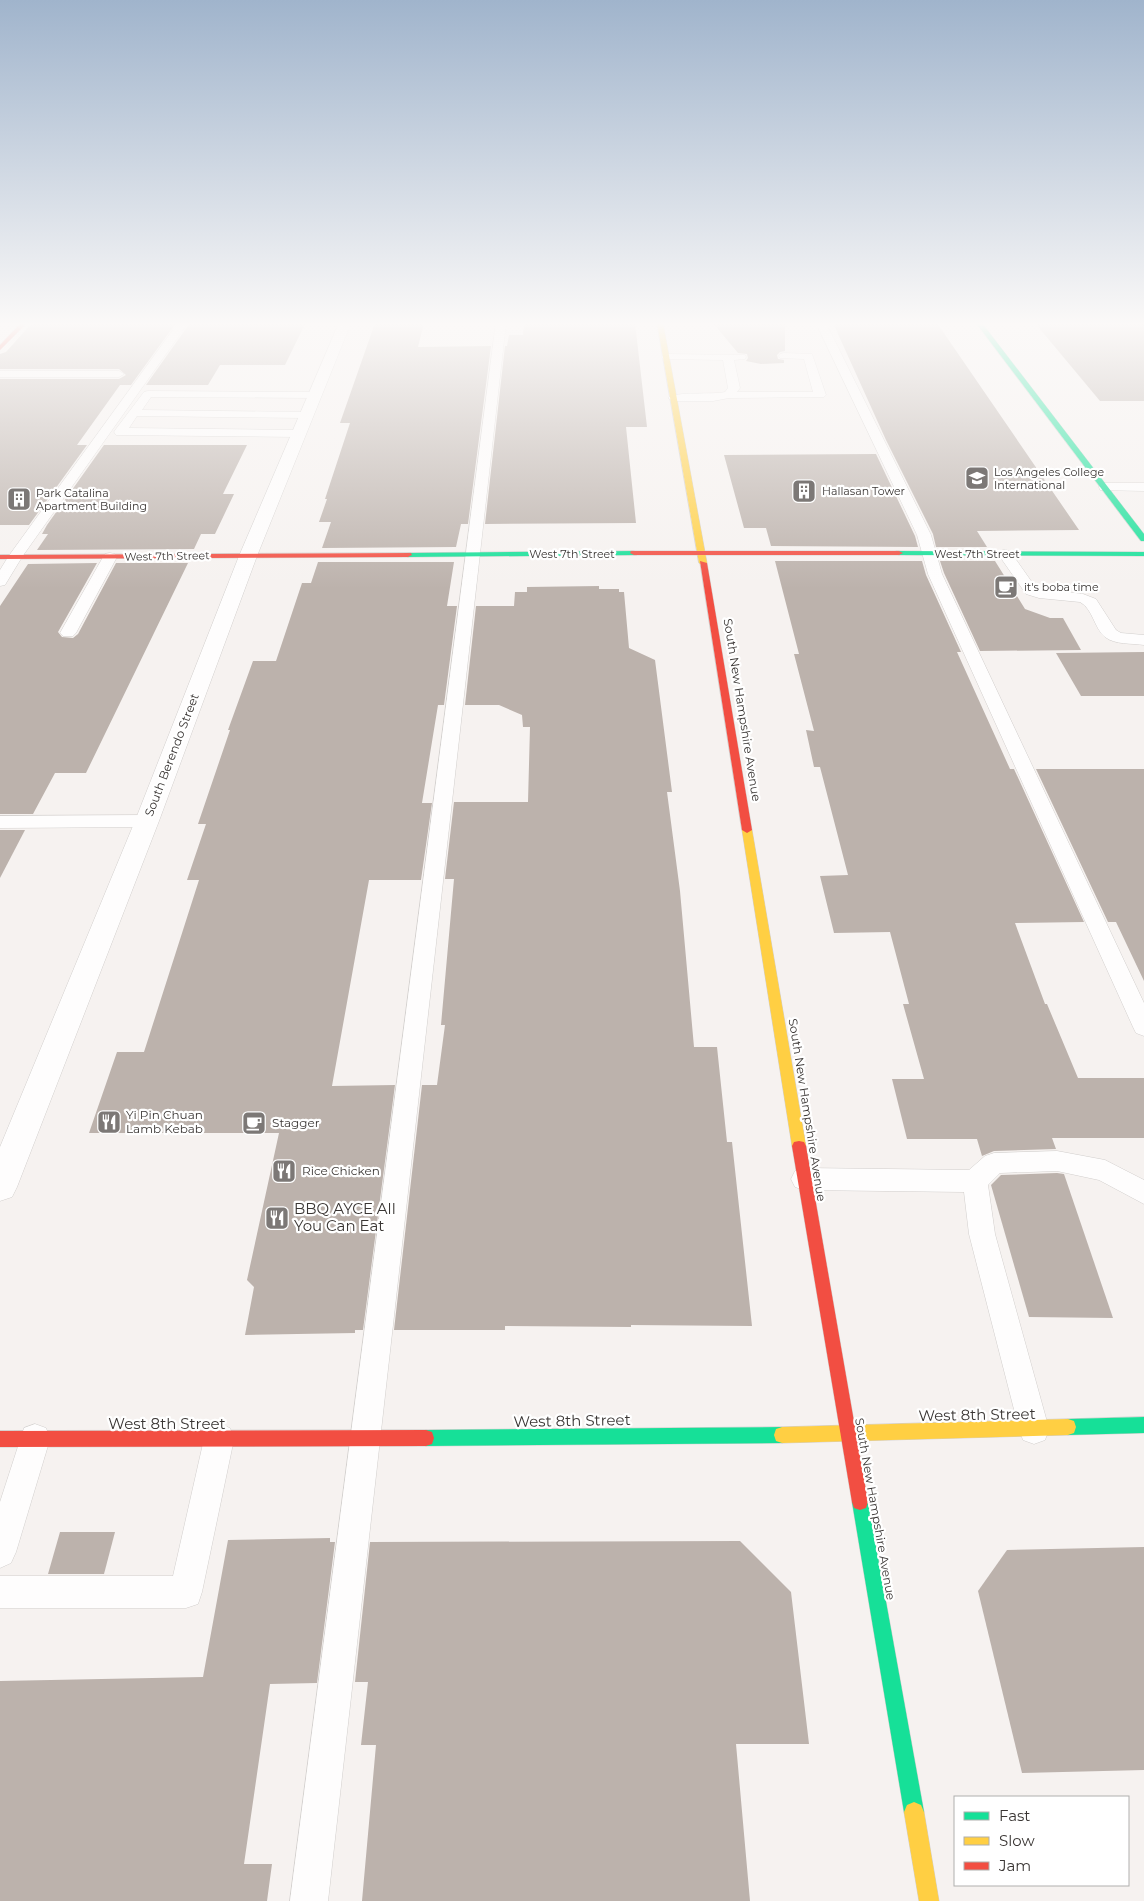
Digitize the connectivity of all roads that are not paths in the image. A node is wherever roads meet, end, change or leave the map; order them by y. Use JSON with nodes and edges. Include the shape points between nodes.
{"nodes":[{"id":1,"x":119,"y":412,"type":"edge"},
{"id":2,"x":304,"y":412,"type":"edge"},
{"id":3,"x":490,"y":412,"type":"edge"},
{"id":4,"x":676,"y":412,"type":"edge"},
{"id":5,"x":864,"y":412,"type":"edge"},
{"id":6,"x":1048,"y":412,"type":"edge"},
{"id":7,"x":134,"y":413,"type":"joint"},
{"id":8,"x":273,"y":414,"type":"junction"},
{"id":9,"x":307,"y":414,"type":"junction"},
{"id":10,"x":264,"y":433,"type":"junction"},
{"id":11,"x":1144,"y":486,"type":"edge"},
{"id":12,"x":1105,"y":487,"type":"junction"},
{"id":13,"x":1144,"y":539,"type":"edge"},
{"id":14,"x":473,"y":554,"type":"junction"},
{"id":15,"x":702,"y":554,"type":"junction"},
{"id":16,"x":929,"y":554,"type":"junction"},
{"id":17,"x":1005,"y":554,"type":"junction"},
{"id":18,"x":1144,"y":554,"type":"edge"},
{"id":19,"x":248,"y":556,"type":"junction"},
{"id":20,"x":0,"y":557,"type":"edge"},
{"id":21,"x":15,"y":557,"type":"junction"},
{"id":22,"x":110,"y":557,"type":"junction"},
{"id":23,"x":0,"y":582,"type":"edge"},
{"id":24,"x":68,"y":633,"type":"dead end"},
{"id":25,"x":1144,"y":640,"type":"edge"},
{"id":26,"x":147,"y":821,"type":"junction"},
{"id":27,"x":0,"y":822,"type":"edge"},
{"id":28,"x":1144,"y":1027,"type":"edge"},
{"id":29,"x":804,"y":1180,"type":"junction"},
{"id":30,"x":975,"y":1181,"type":"junction"},
{"id":31,"x":0,"y":1187,"type":"edge"},
{"id":32,"x":1144,"y":1194,"type":"edge"},
{"id":33,"x":1144,"y":1425,"type":"edge"},
{"id":34,"x":1034,"y":1429,"type":"junction"},
{"id":35,"x":847,"y":1434,"type":"junction"},
{"id":36,"x":0,"y":1439,"type":"edge"},
{"id":37,"x":35,"y":1439,"type":"junction"},
{"id":38,"x":219,"y":1439,"type":"junction"},
{"id":39,"x":366,"y":1439,"type":"junction"},
{"id":40,"x":0,"y":1552,"type":"edge"},
{"id":41,"x":0,"y":1592,"type":"edge"},
{"id":42,"x":309,"y":1901,"type":"edge"},
{"id":43,"x":930,"y":1901,"type":"edge"}],
"edges":[{"from":1,"to":21,"type":"lane"},
{"from":2,"to":9,"type":"lane"},
{"from":3,"to":14,"type":"lane"},
{"from":4,"to":15,"type":"street","name":"South New Hampshire Avenue"},
{"from":5,"to":16,"type":"lane","via":[[924,535]]},
{"from":6,"to":12,"type":"street"},
{"from":7,"to":8,"type":"lane"},
{"from":7,"to":10,"type":"lane","via":[[120,432]]},
{"from":8,"to":9,"type":"lane"},
{"from":8,"to":10,"type":"lane"},
{"from":9,"to":10,"type":"lane"},
{"from":9,"to":19,"type":"street","name":"South Berendo Street"},
{"from":11,"to":12,"type":"lane"},
{"from":12,"to":13,"type":"street"},
{"from":14,"to":15,"type":"street","name":"West 7th Street"},
{"from":14,"to":19,"type":"street","name":"West 7th Street"},
{"from":14,"to":39,"type":"lane"},
{"from":15,"to":16,"type":"street","name":"West 7th Street"},
{"from":15,"to":29,"type":"street","name":"South New Hampshire Avenue"},
{"from":16,"to":17,"type":"street","name":"West 7th Street"},
{"from":16,"to":28,"type":"lane","via":[[935,574]]},
{"from":17,"to":18,"type":"street","name":"West 7th Street"},
{"from":17,"to":25,"type":"lane","via":[[1031,591],[1083,598],[1091,602],[1110,633],[1117,637]]},
{"from":19,"to":22,"type":"street","name":"West 7th Street"},
{"from":19,"to":26,"type":"street","name":"South Berendo Street"},
{"from":20,"to":21,"type":"street","name":"West 7th Street"},
{"from":21,"to":22,"type":"street","name":"West 7th Street"},
{"from":21,"to":23,"type":"lane"},
{"from":22,"to":24,"type":"lane"},
{"from":26,"to":27,"type":"lane"},
{"from":26,"to":31,"type":"street","name":"South Berendo Street"},
{"from":29,"to":30,"type":"lane"},
{"from":29,"to":35,"type":"street","name":"South New Hampshire Avenue"},
{"from":30,"to":32,"type":"lane","via":[[994,1163],[1057,1160],[1105,1171]]},
{"from":30,"to":34,"type":"lane","via":[[982,1234]]},
{"from":33,"to":34,"type":"street","name":"West 8th Street"},
{"from":34,"to":35,"type":"street","name":"West 8th Street"},
{"from":35,"to":39,"type":"street","name":"West 8th Street"},
{"from":35,"to":43,"type":"street","name":"South New Hampshire Avenue"},
{"from":36,"to":37,"type":"street","name":"West 8th Street"},
{"from":37,"to":38,"type":"street","name":"West 8th Street"},
{"from":37,"to":40,"type":"lane"},
{"from":38,"to":39,"type":"street","name":"West 8th Street"},
{"from":38,"to":41,"type":"lane","via":[[186,1592]]},
{"from":39,"to":42,"type":"lane"}]}
